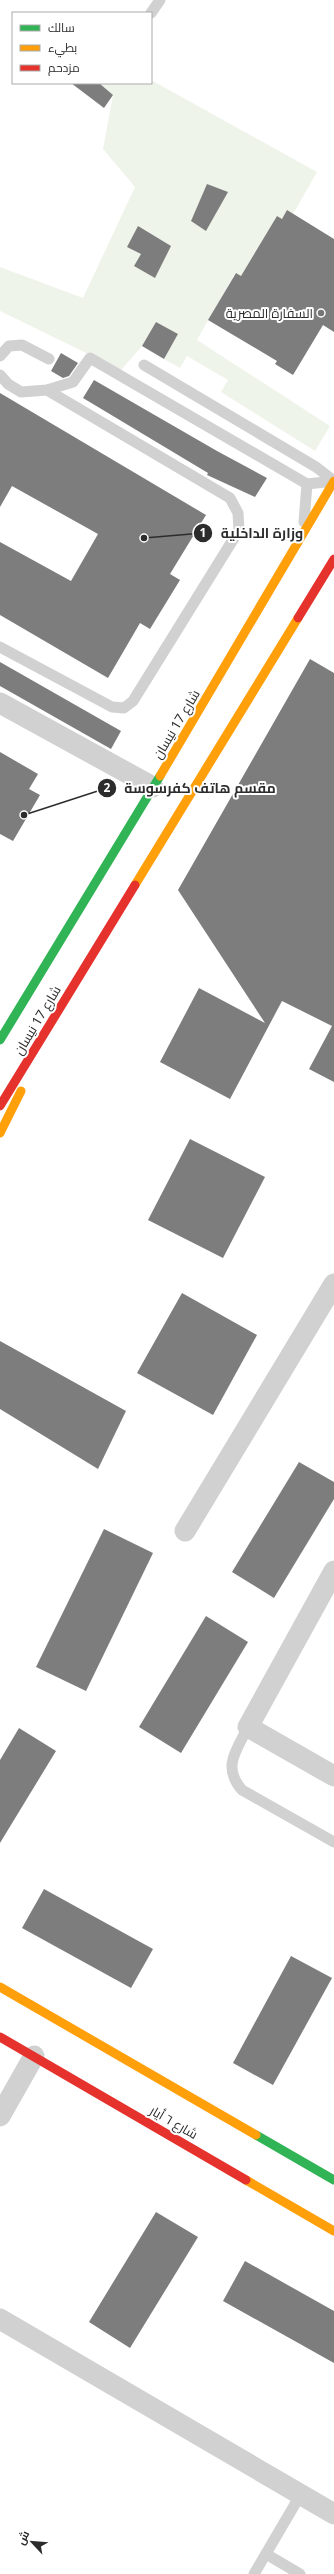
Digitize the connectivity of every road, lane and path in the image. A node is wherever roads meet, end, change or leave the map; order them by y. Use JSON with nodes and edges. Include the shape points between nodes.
{"nodes":[{"id":1,"x":160,"y":0,"type":"edge"},
{"id":2,"x":152,"y":12,"type":"edge"},
{"id":3,"x":0,"y":356,"type":"edge"},
{"id":4,"x":49,"y":359,"type":"dead end"},
{"id":5,"x":144,"y":366,"type":"dead end"},
{"id":6,"x":0,"y":375,"type":"edge"},
{"id":7,"x":47,"y":390,"type":"junction"},
{"id":8,"x":334,"y":481,"type":"edge"},
{"id":9,"x":307,"y":484,"type":"junction"},
{"id":10,"x":304,"y":533,"type":"junction"},
{"id":11,"x":334,"y":559,"type":"edge"},
{"id":12,"x":0,"y":647,"type":"edge"},
{"id":13,"x":0,"y":703,"type":"edge"},
{"id":14,"x":154,"y":787,"type":"junction"},
{"id":15,"x":24,"y":999,"type":"junction"},
{"id":16,"x":54,"y":1017,"type":"junction"},
{"id":17,"x":0,"y":1020,"type":"edge"},
{"id":18,"x":0,"y":1040,"type":"edge"},
{"id":19,"x":0,"y":1106,"type":"edge"},
{"id":20,"x":0,"y":1132,"type":"edge"},
{"id":21,"x":334,"y":1284,"type":"edge"},
{"id":22,"x":185,"y":1531,"type":"dead end"},
{"id":23,"x":334,"y":1571,"type":"edge"},
{"id":24,"x":328,"y":1596,"type":"edge"},
{"id":25,"x":248,"y":1727,"type":"junction"},
{"id":26,"x":334,"y":1776,"type":"edge"},
{"id":27,"x":334,"y":1842,"type":"edge"},
{"id":28,"x":0,"y":1987,"type":"edge"},
{"id":29,"x":0,"y":2037,"type":"edge"},
{"id":30,"x":34,"y":2056,"type":"junction"},
{"id":31,"x":0,"y":2116,"type":"edge"},
{"id":32,"x":334,"y":2180,"type":"edge"},
{"id":33,"x":334,"y":2231,"type":"edge"},
{"id":34,"x":0,"y":2319,"type":"edge"},
{"id":35,"x":301,"y":2494,"type":"junction"},
{"id":36,"x":334,"y":2514,"type":"edge"},
{"id":37,"x":266,"y":2554,"type":"junction"},
{"id":38,"x":254,"y":2574,"type":"edge"},
{"id":39,"x":300,"y":2574,"type":"edge"}],
"edges":[{"from":1,"to":2,"type":"lane"},
{"from":3,"to":4,"type":"lane","via":[[9,346],[22,345]]},
{"from":5,"to":8,"type":"lane","via":[[316,467]]},
{"from":6,"to":7,"type":"lane","via":[[21,392]]},
{"from":7,"to":9,"type":"lane","via":[[73,382],[90,358]]},
{"from":7,"to":12,"type":"lane","via":[[230,498],[238,512],[238,530],[133,701],[124,708],[112,707]]},
{"from":8,"to":9,"type":"lane"},
{"from":8,"to":10,"type":"main road","name":"شارع 17 نيسان"},
{"from":9,"to":10,"type":"lane"},
{"from":10,"to":14,"type":"main road","name":"شارع 17 نيسان"},
{"from":11,"to":16,"type":"main road","name":"شارع 17 نيسان"},
{"from":13,"to":14,"type":"street"},
{"from":14,"to":15,"type":"main road","name":"شارع 17 نيسان"},
{"from":15,"to":17,"type":"main road"},
{"from":15,"to":18,"type":"main road","name":"شارع 17 نيسان"},
{"from":16,"to":19,"type":"main road","name":"شارع 17 نيسان"},
{"from":16,"to":20,"type":"main road"},
{"from":21,"to":22,"type":"street"},
{"from":23,"to":24,"type":"street"},
{"from":24,"to":25,"type":"street"},
{"from":25,"to":26,"type":"street"},
{"from":25,"to":27,"type":"lane","via":[[233,1757],[231,1770],[234,1780],[242,1790]]},
{"from":28,"to":32,"type":"main road"},
{"from":29,"to":30,"type":"main road","name":"شارع ٦ أيار"},
{"from":30,"to":31,"type":"street"},
{"from":30,"to":33,"type":"main road","name":"شارع ٦ أيار"},
{"from":34,"to":35,"type":"street"},
{"from":35,"to":36,"type":"street"},
{"from":35,"to":37,"type":"lane"},
{"from":37,"to":38,"type":"lane"},
{"from":37,"to":39,"type":"lane"}]}
